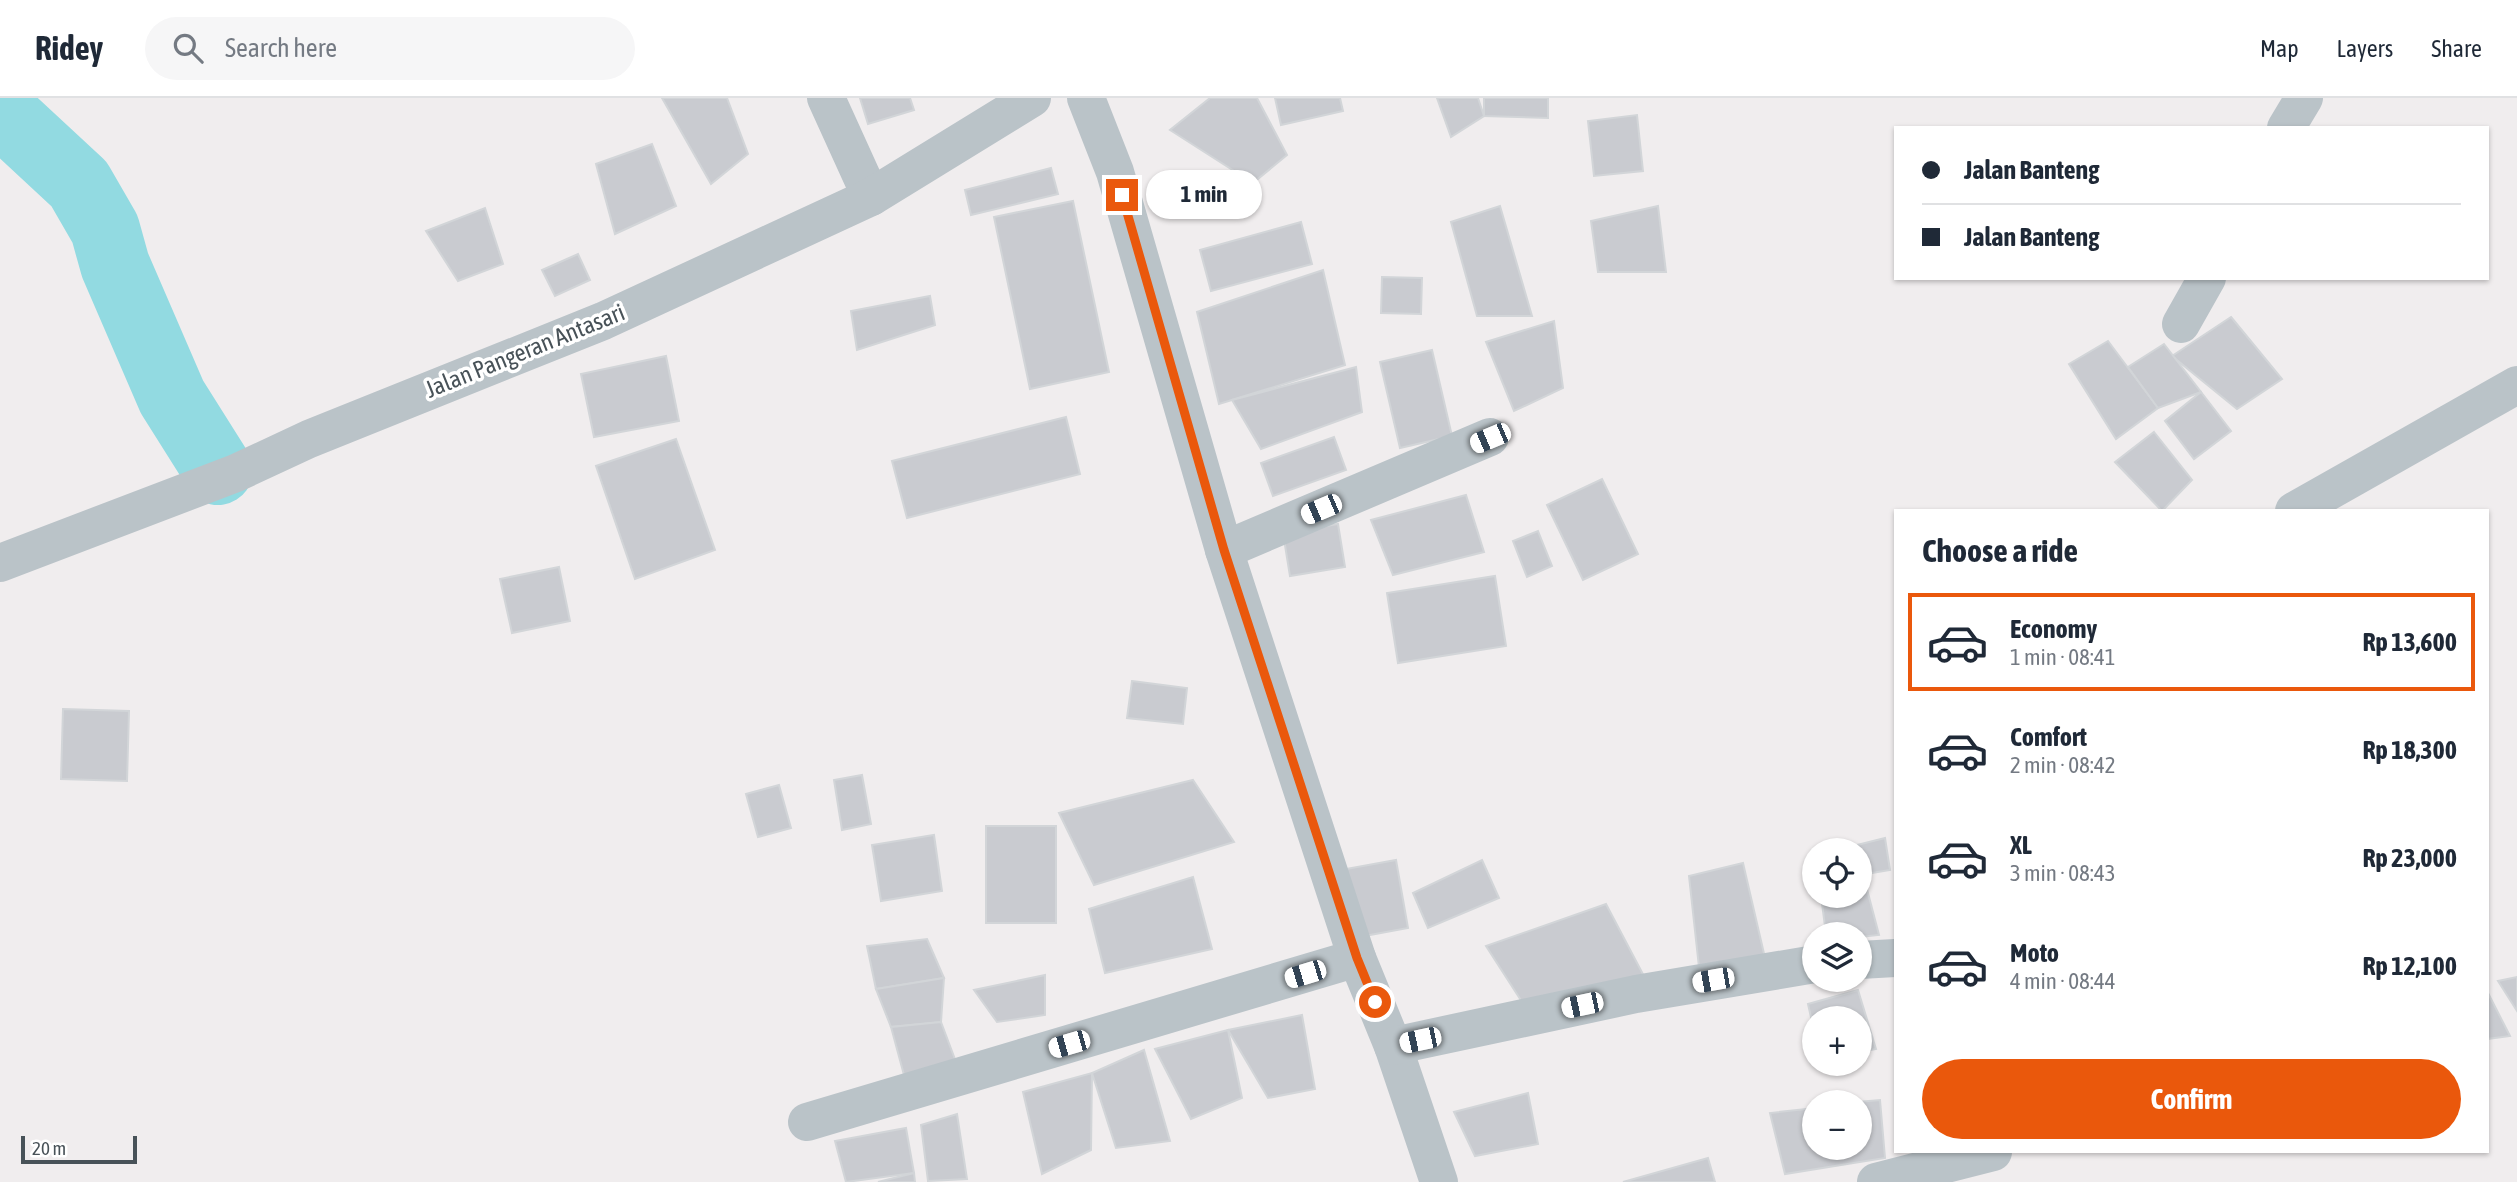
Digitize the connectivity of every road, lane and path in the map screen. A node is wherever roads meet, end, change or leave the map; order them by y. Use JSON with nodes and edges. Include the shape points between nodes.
{"nodes":[{"id":1,"x":827,"y":98,"type":"edge"},
{"id":2,"x":1032,"y":98,"type":"edge"},
{"id":3,"x":1086,"y":98,"type":"edge"},
{"id":4,"x":2304,"y":98,"type":"edge"},
{"id":5,"x":2287,"y":126,"type":"edge"},
{"id":6,"x":871,"y":197,"type":"junction"},
{"id":7,"x":2206,"y":280,"type":"edge"},
{"id":8,"x":2181,"y":324,"type":"dead end"},
{"id":9,"x":2517,"y":384,"type":"edge"},
{"id":10,"x":1490,"y":438,"type":"dead end"},
{"id":11,"x":2298,"y":509,"type":"edge"},
{"id":12,"x":1224,"y":550,"type":"junction"},
{"id":13,"x":0,"y":564,"type":"edge"},
{"id":14,"x":1357,"y":958,"type":"junction"},
{"id":15,"x":1894,"y":958,"type":"edge"},
{"id":16,"x":1872,"y":959,"type":"edge"},
{"id":17,"x":1802,"y":966,"type":"edge"},
{"id":18,"x":1393,"y":1046,"type":"junction"},
{"id":19,"x":807,"y":1122,"type":"dead end"},
{"id":20,"x":1989,"y":1153,"type":"edge"},
{"id":21,"x":1439,"y":1182,"type":"edge"},
{"id":22,"x":1876,"y":1182,"type":"edge"}],
"edges":[{"from":1,"to":6,"type":"street"},
{"from":2,"to":6,"type":"street","name":"Jalan Pangeran Antasari"},
{"from":3,"to":12,"type":"street","via":[[1115,172]]},
{"from":4,"to":5,"type":"street"},
{"from":6,"to":13,"type":"street","name":"Jalan Pangeran Antasari","via":[[603,321],[236,473]]},
{"from":7,"to":8,"type":"street"},
{"from":9,"to":11,"type":"street"},
{"from":10,"to":12,"type":"street"},
{"from":12,"to":14,"type":"street"},
{"from":14,"to":18,"type":"street"},
{"from":14,"to":19,"type":"street"},
{"from":15,"to":16,"type":"street"},
{"from":17,"to":18,"type":"street","via":[[1636,994]]},
{"from":18,"to":21,"type":"street"},
{"from":20,"to":22,"type":"street"}]}
